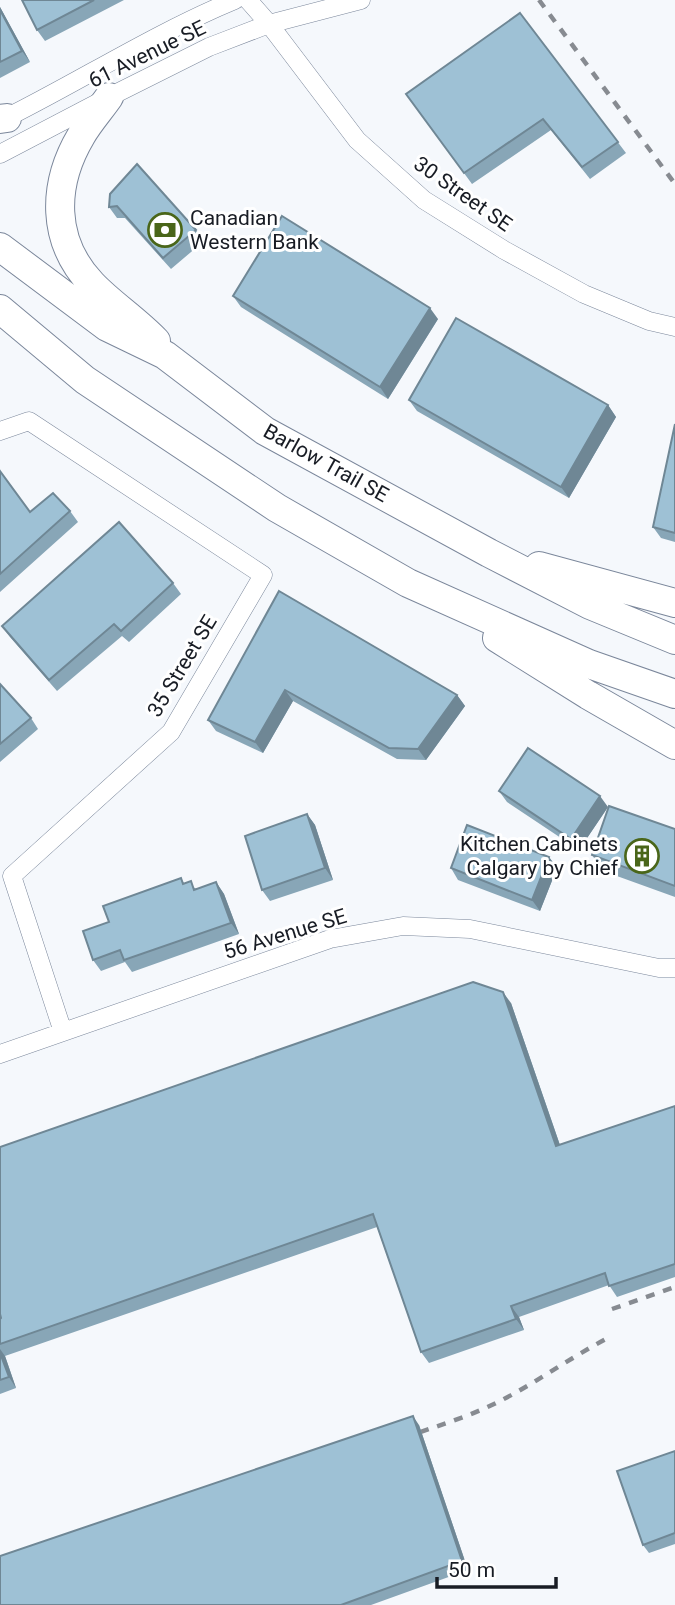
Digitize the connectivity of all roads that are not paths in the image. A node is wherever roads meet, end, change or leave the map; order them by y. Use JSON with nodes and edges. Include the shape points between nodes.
{"nodes":[{"id":1,"x":235,"y":0,"type":"edge"},
{"id":2,"x":248,"y":0,"type":"edge"},
{"id":3,"x":361,"y":0,"type":"edge"},
{"id":4,"x":270,"y":24,"type":"junction"},
{"id":5,"x":109,"y":97,"type":"junction"},
{"id":6,"x":2,"y":119,"type":"edge"},
{"id":7,"x":0,"y":154,"type":"edge"},
{"id":8,"x":0,"y":247,"type":"edge"},
{"id":9,"x":0,"y":271,"type":"edge"},
{"id":10,"x":0,"y":309,"type":"edge"},
{"id":11,"x":107,"y":327,"type":"junction"},
{"id":12,"x":675,"y":327,"type":"edge"},
{"id":13,"x":0,"y":330,"type":"edge"},
{"id":14,"x":165,"y":355,"type":"junction"},
{"id":15,"x":85,"y":380,"type":"junction"},
{"id":16,"x":0,"y":430,"type":"edge"},
{"id":17,"x":489,"y":553,"type":"junction"},
{"id":18,"x":408,"y":583,"type":"junction"},
{"id":19,"x":675,"y":603,"type":"edge"},
{"id":20,"x":675,"y":640,"type":"edge"},
{"id":21,"x":675,"y":694,"type":"edge"},
{"id":22,"x":675,"y":745,"type":"edge"},
{"id":23,"x":675,"y":968,"type":"edge"},
{"id":24,"x":63,"y":1032,"type":"junction"},
{"id":25,"x":0,"y":1054,"type":"edge"}],
"edges":[{"from":1,"to":6,"type":"street","name":"61 Avenue SE","via":[[150,39]]},
{"from":2,"to":4,"type":"street","name":"30 Street SE"},
{"from":3,"to":4,"type":"street","name":"61 Avenue SE"},
{"from":4,"to":5,"type":"street","name":"61 Avenue SE","via":[[209,47]]},
{"from":4,"to":12,"type":"street","name":"30 Street SE","via":[[357,140],[424,200],[584,294]]},
{"from":5,"to":7,"type":"street","name":"61 Avenue SE"},
{"from":5,"to":14,"type":"main road","via":[[81,135],[67,164],[60,192],[60,224],[73,259],[91,283],[155,340]]},
{"from":8,"to":11,"type":"main road","name":"Barlow Trail SE"},
{"from":9,"to":11,"type":"main road","via":[[80,326]]},
{"from":10,"to":15,"type":"main road"},
{"from":11,"to":14,"type":"main road","name":"Barlow Trail SE"},
{"from":13,"to":15,"type":"main road"},
{"from":14,"to":17,"type":"main road","name":"Barlow Trail SE","via":[[265,431]]},
{"from":15,"to":18,"type":"main road","via":[[277,508]]},
{"from":16,"to":24,"type":"street","name":"35 Street SE","via":[[29,421],[263,575],[171,732],[12,876]]},
{"from":17,"to":19,"type":"main road"},
{"from":17,"to":20,"type":"main road","name":"Barlow Trail SE","via":[[590,605]]},
{"from":18,"to":21,"type":"main road","via":[[589,664]]},
{"from":18,"to":22,"type":"main road"},
{"from":23,"to":24,"type":"street","name":"56 Avenue SE","via":[[470,929],[403,926],[330,939]]},
{"from":24,"to":25,"type":"street","name":"56 Avenue SE"}]}
